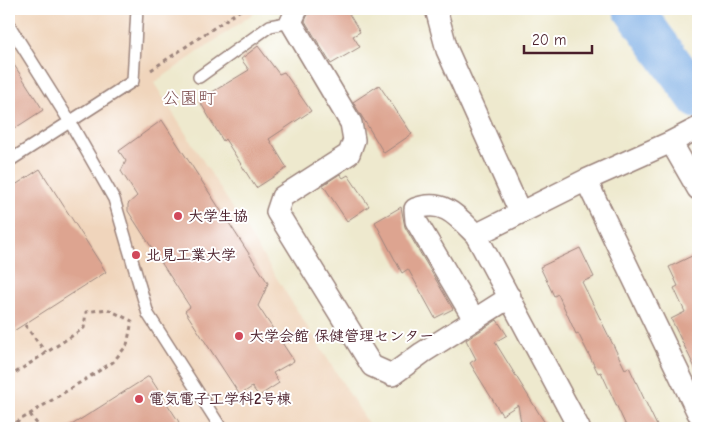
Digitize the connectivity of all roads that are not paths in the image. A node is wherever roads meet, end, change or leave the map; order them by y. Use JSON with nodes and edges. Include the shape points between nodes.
{"nodes":[{"id":1,"x":137,"y":9,"type":"edge"},
{"id":2,"x":436,"y":9,"type":"edge"},
{"id":3,"x":294,"y":15,"type":"edge"},
{"id":4,"x":9,"y":25,"type":"edge"},
{"id":5,"x":199,"y":77,"type":"dead end"},
{"id":6,"x":70,"y":122,"type":"junction"},
{"id":7,"x":696,"y":129,"type":"edge"},
{"id":8,"x":671,"y":142,"type":"junction"},
{"id":9,"x":9,"y":161,"type":"edge"},
{"id":10,"x":586,"y":180,"type":"junction"},
{"id":11,"x":698,"y":189,"type":"edge"},
{"id":12,"x":520,"y":212,"type":"junction"},
{"id":13,"x":476,"y":236,"type":"junction"},
{"id":14,"x":510,"y":298,"type":"junction"},
{"id":15,"x":474,"y":319,"type":"junction"},
{"id":16,"x":698,"y":413,"type":"edge"},
{"id":17,"x":215,"y":428,"type":"edge"},
{"id":18,"x":579,"y":428,"type":"edge"}],
"edges":[{"from":1,"to":6,"type":"lane","via":[[134,81]]},
{"from":2,"to":12,"type":"street","via":[[447,50]]},
{"from":3,"to":5,"type":"lane","via":[[270,26]]},
{"from":3,"to":15,"type":"street","via":[[351,123],[354,140],[350,154],[282,197],[278,212],[372,366],[392,375]]},
{"from":4,"to":6,"type":"lane"},
{"from":6,"to":9,"type":"lane"},
{"from":6,"to":17,"type":"lane","via":[[114,199],[148,314],[219,426]]},
{"from":7,"to":8,"type":"street"},
{"from":8,"to":10,"type":"street"},
{"from":8,"to":11,"type":"street"},
{"from":10,"to":12,"type":"street"},
{"from":10,"to":16,"type":"street"},
{"from":12,"to":13,"type":"street"},
{"from":13,"to":14,"type":"street"},
{"from":13,"to":15,"type":"street","via":[[457,216],[439,205],[415,209],[416,221]]},
{"from":14,"to":15,"type":"street"},
{"from":14,"to":18,"type":"street"}]}
